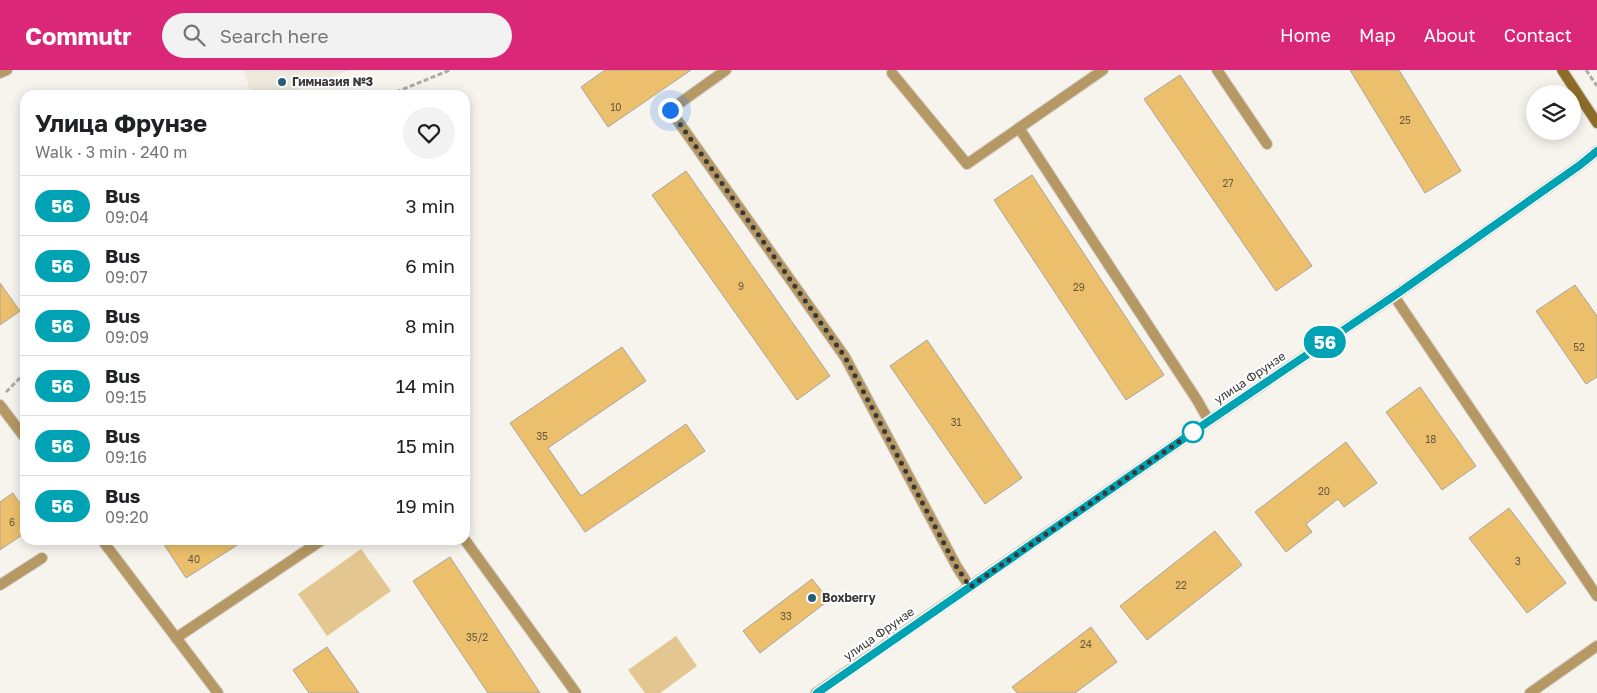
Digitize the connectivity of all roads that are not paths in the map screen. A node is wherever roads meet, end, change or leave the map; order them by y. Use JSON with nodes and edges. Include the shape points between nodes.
{"nodes":[{"id":1,"x":7,"y":70,"type":"edge"},
{"id":2,"x":726,"y":70,"type":"edge"},
{"id":3,"x":1103,"y":70,"type":"edge"},
{"id":4,"x":1217,"y":70,"type":"edge"},
{"id":5,"x":1562,"y":70,"type":"edge"},
{"id":6,"x":893,"y":71,"type":"edge"},
{"id":7,"x":0,"y":73,"type":"edge"},
{"id":8,"x":1597,"y":123,"type":"edge"},
{"id":9,"x":1019,"y":128,"type":"junction"},
{"id":10,"x":1267,"y":144,"type":"dead end"},
{"id":11,"x":1597,"y":151,"type":"edge"},
{"id":12,"x":1394,"y":296,"type":"junction"},
{"id":13,"x":0,"y":404,"type":"edge"},
{"id":14,"x":1209,"y":421,"type":"junction"},
{"id":15,"x":20,"y":431,"type":"edge"},
{"id":16,"x":106,"y":545,"type":"edge"},
{"id":17,"x":315,"y":545,"type":"edge"},
{"id":18,"x":469,"y":545,"type":"edge"},
{"id":19,"x":42,"y":558,"type":"dead end"},
{"id":20,"x":0,"y":585,"type":"edge"},
{"id":21,"x":970,"y":587,"type":"junction"},
{"id":22,"x":1597,"y":596,"type":"edge"},
{"id":23,"x":176,"y":638,"type":"junction"},
{"id":24,"x":1597,"y":646,"type":"edge"},
{"id":25,"x":218,"y":693,"type":"edge"},
{"id":26,"x":576,"y":693,"type":"edge"},
{"id":27,"x":816,"y":693,"type":"edge"},
{"id":28,"x":1530,"y":693,"type":"edge"}],
"edges":[{"from":1,"to":7,"type":"street"},
{"from":2,"to":21,"type":"street","via":[[670,110],[845,357]]},
{"from":3,"to":9,"type":"street"},
{"from":4,"to":10,"type":"street"},
{"from":5,"to":8,"type":"main road"},
{"from":6,"to":9,"type":"street","via":[[967,164]]},
{"from":9,"to":14,"type":"street"},
{"from":11,"to":12,"type":"main road","name":"улица Фрунзе"},
{"from":12,"to":14,"type":"main road","name":"улица Фрунзе"},
{"from":12,"to":22,"type":"street"},
{"from":13,"to":15,"type":"street"},
{"from":14,"to":21,"type":"main road","name":"улица Фрунзе"},
{"from":16,"to":23,"type":"street"},
{"from":17,"to":23,"type":"street"},
{"from":18,"to":26,"type":"street"},
{"from":19,"to":20,"type":"street"},
{"from":21,"to":27,"type":"main road","name":"улица Фрунзе"},
{"from":23,"to":25,"type":"street"},
{"from":24,"to":28,"type":"street"}]}
